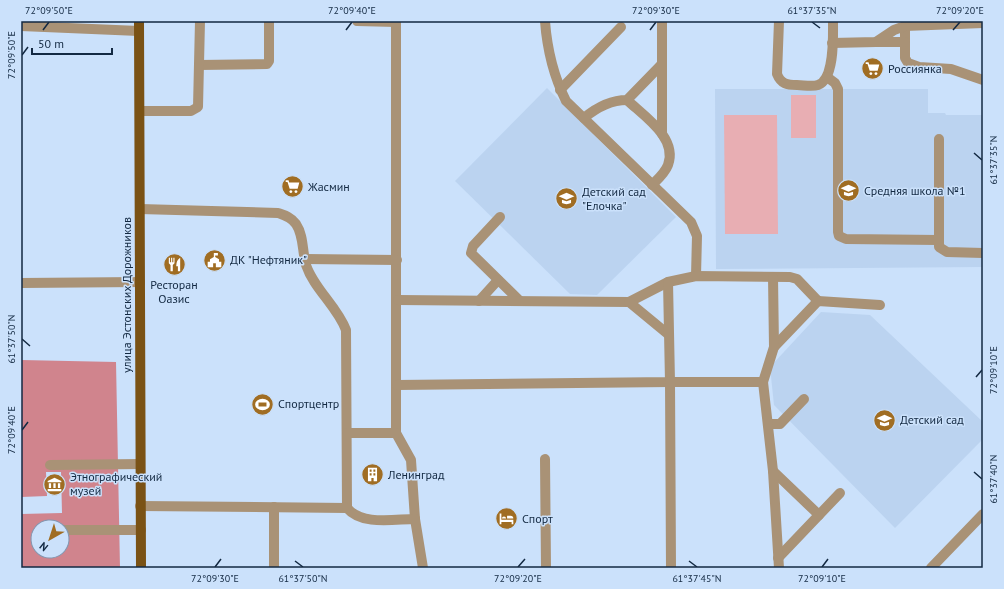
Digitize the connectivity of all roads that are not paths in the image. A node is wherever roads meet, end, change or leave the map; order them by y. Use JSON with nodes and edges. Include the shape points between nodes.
{"nodes":[{"id":1,"x":200,"y":21,"type":"edge"},
{"id":2,"x":269,"y":21,"type":"edge"},
{"id":3,"x":356,"y":21,"type":"edge"},
{"id":4,"x":545,"y":21,"type":"edge"},
{"id":5,"x":662,"y":21,"type":"edge"},
{"id":6,"x":779,"y":21,"type":"edge"},
{"id":7,"x":833,"y":21,"type":"edge"},
{"id":8,"x":396,"y":22,"type":"edge"},
{"id":9,"x":978,"y":22,"type":"edge"},
{"id":10,"x":21,"y":26,"type":"edge"},
{"id":11,"x":140,"y":26,"type":"edge"},
{"id":12,"x":905,"y":26,"type":"junction"},
{"id":13,"x":621,"y":27,"type":"dead end"},
{"id":14,"x":876,"y":42,"type":"junction"},
{"id":15,"x":905,"y":42,"type":"junction"},
{"id":16,"x":832,"y":43,"type":"junction"},
{"id":17,"x":662,"y":64,"type":"junction"},
{"id":18,"x":199,"y":65,"type":"junction"},
{"id":19,"x":827,"y":77,"type":"junction"},
{"id":20,"x":983,"y":80,"type":"edge"},
{"id":21,"x":560,"y":90,"type":"junction"},
{"id":22,"x":627,"y":100,"type":"junction"},
{"id":23,"x":140,"y":111,"type":"junction"},
{"id":24,"x":584,"y":118,"type":"junction"},
{"id":25,"x":662,"y":134,"type":"junction"},
{"id":26,"x":939,"y":139,"type":"dead end"},
{"id":27,"x":652,"y":185,"type":"junction"},
{"id":28,"x":140,"y":209,"type":"junction"},
{"id":29,"x":500,"y":217,"type":"dead end"},
{"id":30,"x":938,"y":240,"type":"junction"},
{"id":31,"x":983,"y":253,"type":"edge"},
{"id":32,"x":305,"y":259,"type":"junction"},
{"id":33,"x":397,"y":260,"type":"junction"},
{"id":34,"x":696,"y":276,"type":"junction"},
{"id":35,"x":773,"y":277,"type":"junction"},
{"id":36,"x":498,"y":280,"type":"junction"},
{"id":37,"x":140,"y":282,"type":"junction"},
{"id":38,"x":668,"y":282,"type":"junction"},
{"id":39,"x":21,"y":283,"type":"edge"},
{"id":40,"x":398,"y":300,"type":"junction"},
{"id":41,"x":479,"y":301,"type":"junction"},
{"id":42,"x":520,"y":301,"type":"junction"},
{"id":43,"x":818,"y":301,"type":"junction"},
{"id":44,"x":629,"y":302,"type":"junction"},
{"id":45,"x":880,"y":305,"type":"dead end"},
{"id":46,"x":669,"y":335,"type":"junction"},
{"id":47,"x":774,"y":347,"type":"junction"},
{"id":48,"x":670,"y":382,"type":"junction"},
{"id":49,"x":763,"y":382,"type":"junction"},
{"id":50,"x":397,"y":385,"type":"junction"},
{"id":51,"x":804,"y":398,"type":"dead end"},
{"id":52,"x":768,"y":424,"type":"junction"},
{"id":53,"x":347,"y":433,"type":"junction"},
{"id":54,"x":396,"y":433,"type":"junction"},
{"id":55,"x":545,"y":459,"type":"dead end"},
{"id":56,"x":140,"y":464,"type":"junction"},
{"id":57,"x":50,"y":465,"type":"dead end"},
{"id":58,"x":773,"y":471,"type":"junction"},
{"id":59,"x":840,"y":493,"type":"dead end"},
{"id":60,"x":140,"y":506,"type":"junction"},
{"id":61,"x":274,"y":507,"type":"junction"},
{"id":62,"x":347,"y":508,"type":"junction"},
{"id":63,"x":983,"y":514,"type":"edge"},
{"id":64,"x":819,"y":515,"type":"junction"},
{"id":65,"x":415,"y":519,"type":"junction"},
{"id":66,"x":70,"y":530,"type":"edge"},
{"id":67,"x":141,"y":530,"type":"junction"},
{"id":68,"x":778,"y":558,"type":"junction"},
{"id":69,"x":141,"y":568,"type":"edge"},
{"id":70,"x":274,"y":568,"type":"edge"},
{"id":71,"x":423,"y":568,"type":"edge"},
{"id":72,"x":546,"y":568,"type":"edge"},
{"id":73,"x":671,"y":568,"type":"edge"},
{"id":74,"x":779,"y":568,"type":"edge"},
{"id":75,"x":931,"y":568,"type":"edge"}],
"edges":[{"from":1,"to":18,"type":"street"},
{"from":2,"to":18,"type":"street","via":[[267,64]]},
{"from":3,"to":8,"type":"street"},
{"from":4,"to":21,"type":"street","via":[[548,45]]},
{"from":5,"to":17,"type":"street"},
{"from":6,"to":19,"type":"street","via":[[779,79],[787,85],[813,86],[820,84]]},
{"from":7,"to":16,"type":"street"},
{"from":8,"to":33,"type":"street"},
{"from":9,"to":12,"type":"street"},
{"from":10,"to":11,"type":"street"},
{"from":11,"to":23,"type":"main road","name":"улица Эстонских Дорожников"},
{"from":12,"to":14,"type":"street"},
{"from":12,"to":15,"type":"street"},
{"from":13,"to":21,"type":"street"},
{"from":14,"to":15,"type":"street"},
{"from":14,"to":16,"type":"street"},
{"from":15,"to":20,"type":"street","via":[[906,58],[913,66],[951,68]]},
{"from":16,"to":19,"type":"street"},
{"from":17,"to":22,"type":"street"},
{"from":17,"to":25,"type":"street"},
{"from":18,"to":23,"type":"street","via":[[199,102],[195,110]]},
{"from":19,"to":30,"type":"street","via":[[838,89],[839,236],[846,239]]},
{"from":21,"to":24,"type":"street","via":[[566,101]]},
{"from":22,"to":24,"type":"street","via":[[600,107]]},
{"from":22,"to":25,"type":"street"},
{"from":23,"to":28,"type":"main road","name":"улица Эстонских Дорожников"},
{"from":24,"to":27,"type":"street"},
{"from":25,"to":27,"type":"street","via":[[668,143],[668,164]]},
{"from":26,"to":30,"type":"street"},
{"from":27,"to":34,"type":"street","via":[[691,222],[695,229]]},
{"from":28,"to":32,"type":"street","via":[[278,213],[288,216],[295,223],[302,238]]},
{"from":28,"to":37,"type":"main road","name":"улица Эстонских Дорожников"},
{"from":29,"to":36,"type":"street","via":[[471,249],[473,256]]},
{"from":30,"to":31,"type":"street","via":[[939,247],[946,252]]},
{"from":32,"to":33,"type":"street"},
{"from":32,"to":53,"type":"street","via":[[310,275],[342,318],[346,330]]},
{"from":33,"to":40,"type":"street"},
{"from":34,"to":35,"type":"street"},
{"from":34,"to":38,"type":"street"},
{"from":35,"to":43,"type":"street","via":[[790,277],[797,280]]},
{"from":35,"to":47,"type":"street"},
{"from":36,"to":41,"type":"street"},
{"from":36,"to":42,"type":"street"},
{"from":37,"to":39,"type":"street"},
{"from":37,"to":56,"type":"main road","name":"улица Эстонских Дорожников"},
{"from":38,"to":44,"type":"street"},
{"from":38,"to":46,"type":"street"},
{"from":40,"to":41,"type":"street"},
{"from":40,"to":50,"type":"street"},
{"from":41,"to":42,"type":"street"},
{"from":42,"to":44,"type":"street"},
{"from":43,"to":45,"type":"street"},
{"from":43,"to":47,"type":"street"},
{"from":44,"to":46,"type":"street"},
{"from":46,"to":48,"type":"street"},
{"from":47,"to":49,"type":"street"},
{"from":48,"to":49,"type":"street"},
{"from":48,"to":50,"type":"street"},
{"from":48,"to":73,"type":"street"},
{"from":49,"to":52,"type":"street"},
{"from":50,"to":54,"type":"street"},
{"from":51,"to":52,"type":"street","via":[[780,424]]},
{"from":52,"to":58,"type":"street"},
{"from":53,"to":54,"type":"street"},
{"from":53,"to":62,"type":"street"},
{"from":54,"to":65,"type":"street","via":[[411,460]]},
{"from":55,"to":72,"type":"street"},
{"from":56,"to":57,"type":"street"},
{"from":56,"to":60,"type":"main road","name":"улица Эстонских Дорожников"},
{"from":58,"to":64,"type":"street"},
{"from":58,"to":68,"type":"street"},
{"from":59,"to":64,"type":"street"},
{"from":60,"to":61,"type":"street"},
{"from":60,"to":67,"type":"main road","name":"улица Эстонских Дорожников"},
{"from":61,"to":62,"type":"street"},
{"from":61,"to":70,"type":"street"},
{"from":62,"to":65,"type":"street","via":[[351,513],[368,519]]},
{"from":63,"to":75,"type":"street"},
{"from":64,"to":68,"type":"street"},
{"from":65,"to":71,"type":"street"},
{"from":66,"to":67,"type":"street"},
{"from":67,"to":69,"type":"main road","name":"улица Эстонских Дорожников"},
{"from":68,"to":74,"type":"street"}]}
